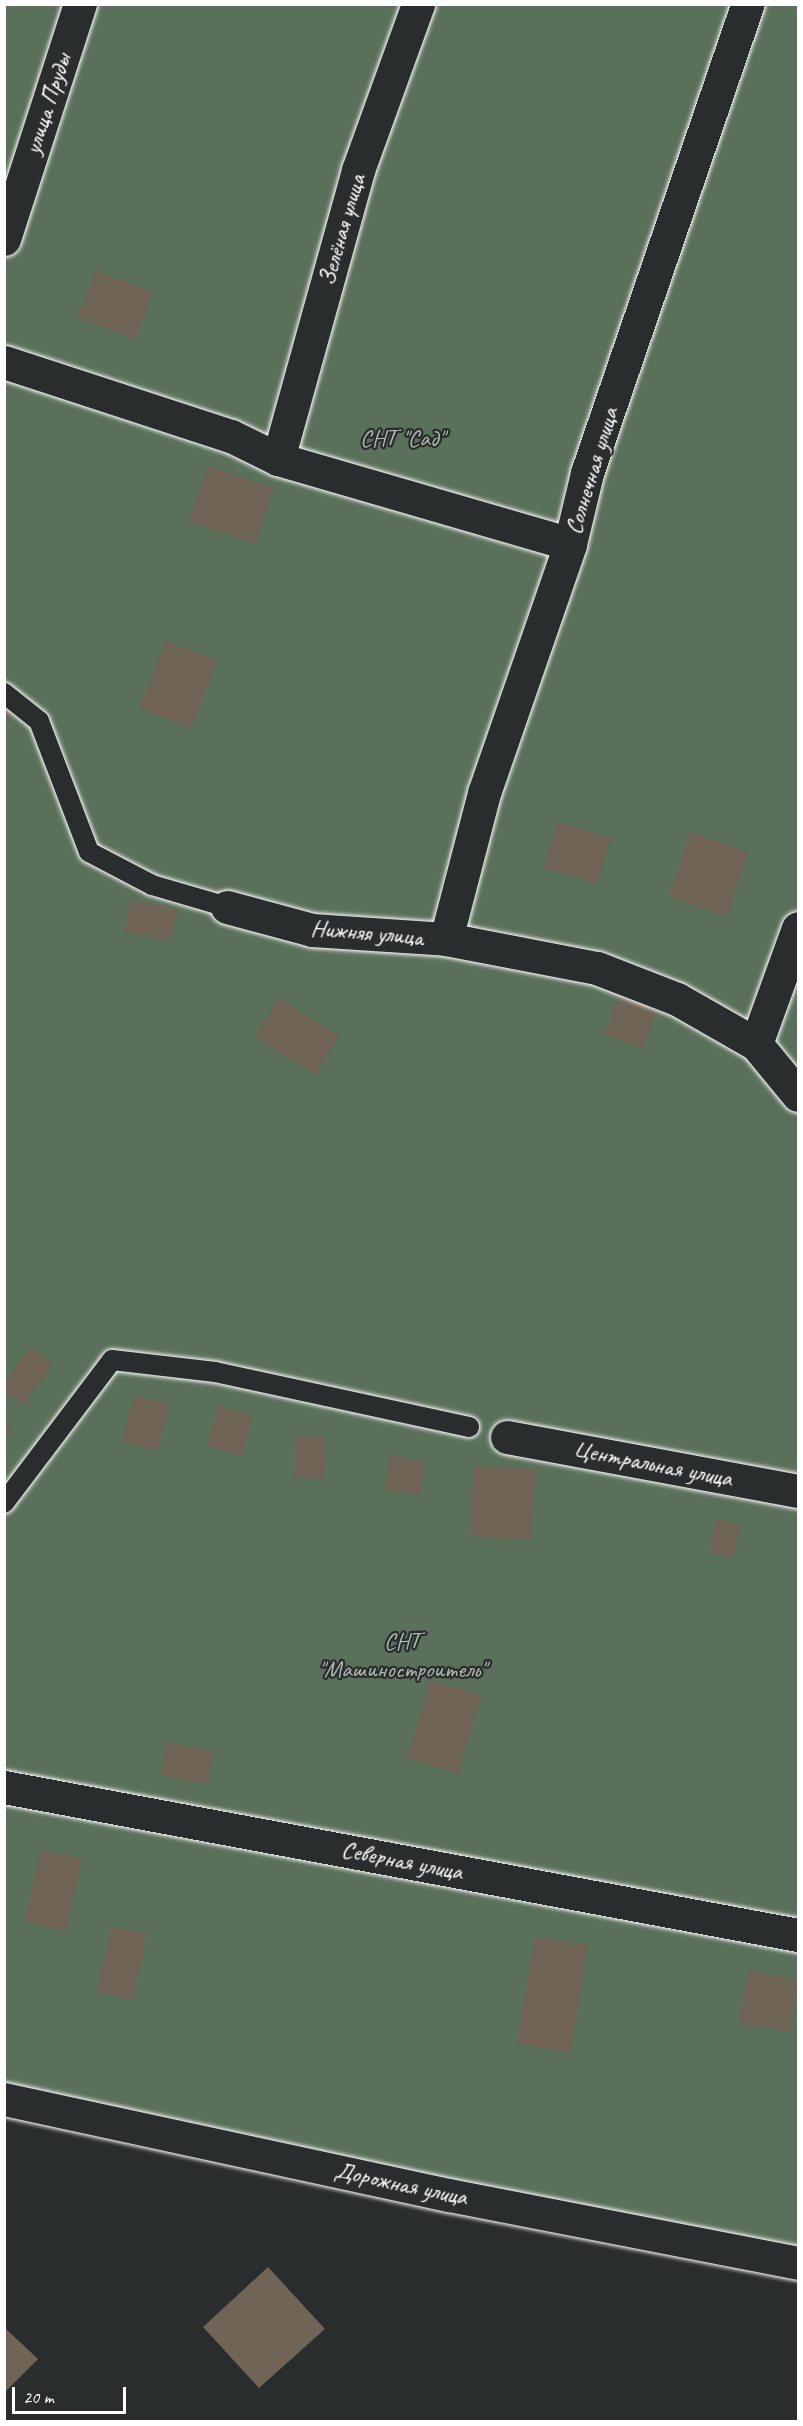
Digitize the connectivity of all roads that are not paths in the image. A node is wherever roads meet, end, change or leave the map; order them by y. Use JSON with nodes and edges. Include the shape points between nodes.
{"nodes":[{"id":1,"x":80,"y":4,"type":"edge"},
{"id":2,"x":418,"y":4,"type":"edge"},
{"id":3,"x":748,"y":4,"type":"edge"},
{"id":4,"x":4,"y":238,"type":"edge"},
{"id":5,"x":4,"y":362,"type":"edge"},
{"id":6,"x":278,"y":459,"type":"junction"},
{"id":7,"x":570,"y":544,"type":"junction"},
{"id":8,"x":4,"y":693,"type":"edge"},
{"id":9,"x":227,"y":907,"type":"joint"},
{"id":10,"x":798,"y":928,"type":"edge"},
{"id":11,"x":446,"y":939,"type":"junction"},
{"id":12,"x":756,"y":1044,"type":"junction"},
{"id":13,"x":798,"y":1095,"type":"edge"},
{"id":14,"x":469,"y":1427,"type":"dead end"},
{"id":15,"x":507,"y":1437,"type":"dead end"},
{"id":16,"x":798,"y":1491,"type":"edge"},
{"id":17,"x":4,"y":1503,"type":"edge"},
{"id":18,"x":4,"y":1787,"type":"edge"},
{"id":19,"x":798,"y":1935,"type":"edge"},
{"id":20,"x":4,"y":2099,"type":"edge"},
{"id":21,"x":798,"y":2263,"type":"edge"}],
"edges":[{"from":1,"to":4,"type":"street","name":"улица Пруды"},
{"from":2,"to":6,"type":"street","name":"Зелёная улица","via":[[358,170]]},
{"from":3,"to":7,"type":"street","name":"Солнечная улица","via":[[587,474]]},
{"from":5,"to":6,"type":"street","via":[[231,436]]},
{"from":6,"to":7,"type":"street"},
{"from":7,"to":11,"type":"street","name":"Солнечная улица","via":[[484,793]]},
{"from":8,"to":9,"type":"lane","name":"Нижняя улица","via":[[39,721],[89,852],[153,885]]},
{"from":9,"to":11,"type":"street","name":"Нижняя улица","via":[[312,930]]},
{"from":10,"to":12,"type":"street"},
{"from":11,"to":12,"type":"street","name":"Нижняя улица","via":[[597,968],[677,999]]},
{"from":12,"to":13,"type":"street","name":"Нижняя улица"},
{"from":14,"to":17,"type":"lane","via":[[215,1372],[112,1360]]},
{"from":15,"to":16,"type":"street","name":"Центральная улица"},
{"from":18,"to":19,"type":"street","name":"Северная улица"},
{"from":20,"to":21,"type":"street","name":"Дорожная улица","via":[[461,2197]]}]}
